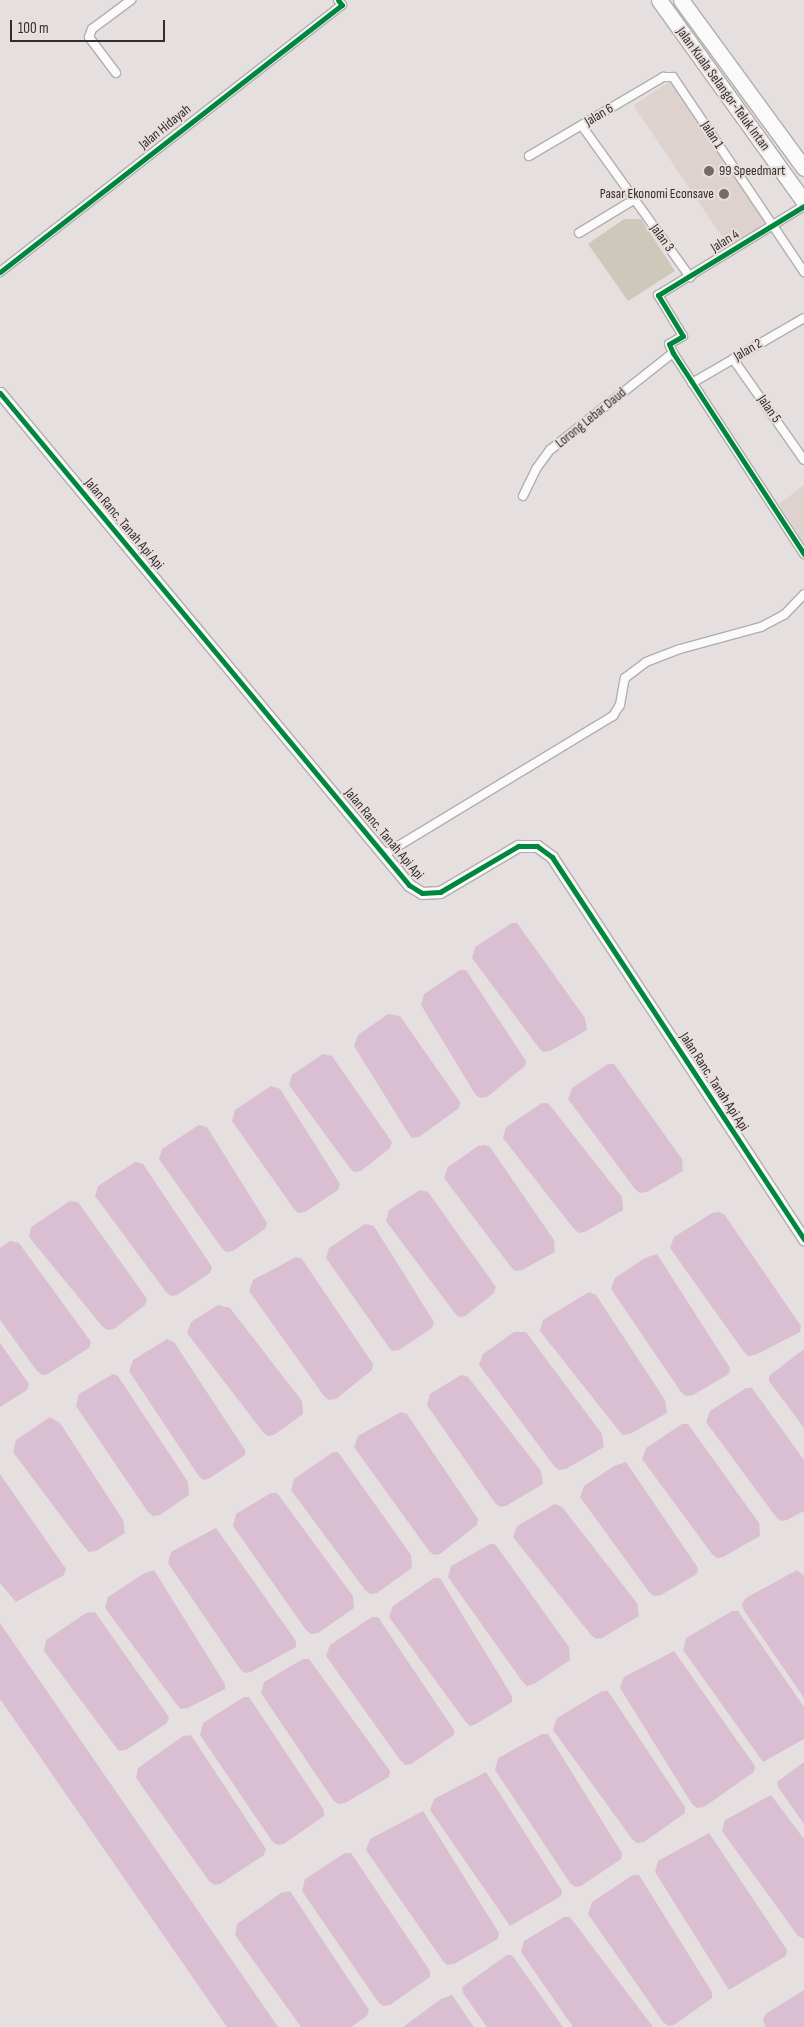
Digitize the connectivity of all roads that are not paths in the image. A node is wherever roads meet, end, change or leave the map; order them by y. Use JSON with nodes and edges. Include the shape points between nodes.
{"nodes":[{"id":1,"x":131,"y":0,"type":"edge"},
{"id":2,"x":659,"y":0,"type":"edge"},
{"id":3,"x":680,"y":0,"type":"edge"},
{"id":4,"x":342,"y":2,"type":"edge"},
{"id":5,"x":116,"y":72,"type":"dead end"},
{"id":6,"x":670,"y":76,"type":"joint"},
{"id":7,"x":582,"y":126,"type":"junction"},
{"id":8,"x":529,"y":156,"type":"dead end"},
{"id":9,"x":802,"y":160,"type":"edge"},
{"id":10,"x":634,"y":199,"type":"junction"},
{"id":11,"x":804,"y":204,"type":"edge"},
{"id":12,"x":772,"y":226,"type":"junction"},
{"id":13,"x":579,"y":233,"type":"dead end"},
{"id":14,"x":0,"y":272,"type":"edge"},
{"id":15,"x":804,"y":272,"type":"edge"},
{"id":16,"x":690,"y":276,"type":"junction"},
{"id":17,"x":804,"y":318,"type":"edge"},
{"id":18,"x":673,"y":353,"type":"junction"},
{"id":19,"x":733,"y":359,"type":"junction"},
{"id":20,"x":692,"y":383,"type":"junction"},
{"id":21,"x":0,"y":393,"type":"edge"},
{"id":22,"x":804,"y":460,"type":"edge"},
{"id":23,"x":523,"y":496,"type":"dead end"},
{"id":24,"x":804,"y":554,"type":"edge"},
{"id":25,"x":804,"y":594,"type":"edge"},
{"id":26,"x":385,"y":854,"type":"junction"},
{"id":27,"x":804,"y":1239,"type":"edge"}],
"edges":[{"from":1,"to":5,"type":"street","via":[[92,29],[89,37]]},
{"from":2,"to":11,"type":"highway","name":"Jalan Kuala Selangor-Teluk Intan"},
{"from":3,"to":9,"type":"highway","name":"Jalan Kuala Selangor-Teluk Intan"},
{"from":4,"to":14,"type":"street","name":"Jalan Hidayah"},
{"from":6,"to":7,"type":"street","name":"Jalan 6"},
{"from":6,"to":12,"type":"street","name":"Jalan 1","via":[[675,78]]},
{"from":7,"to":8,"type":"street","name":"Jalan 6"},
{"from":7,"to":10,"type":"street","name":"Jalan 3"},
{"from":10,"to":13,"type":"street"},
{"from":10,"to":16,"type":"street","name":"Jalan 3"},
{"from":11,"to":12,"type":"street","name":"Jalan 4"},
{"from":12,"to":15,"type":"street","name":"Jalan 1"},
{"from":12,"to":16,"type":"street","name":"Jalan 4"},
{"from":16,"to":18,"type":"street","name":"Jalan 4","via":[[658,295],[683,336],[669,344]]},
{"from":17,"to":19,"type":"street","name":"Jalan 2"},
{"from":18,"to":20,"type":"street"},
{"from":18,"to":23,"type":"street","name":"Lorong Lebar Daud","via":[[550,450]]},
{"from":19,"to":20,"type":"street","name":"Jalan 2"},
{"from":19,"to":22,"type":"street","name":"Jalan 5"},
{"from":20,"to":24,"type":"street","via":[[775,504]]},
{"from":21,"to":26,"type":"street","name":"Jalan Ranc. Tanah Api Api"},
{"from":25,"to":26,"type":"street","via":[[784,614],[761,627],[680,649],[646,662],[625,678],[620,705],[614,716]]},
{"from":26,"to":27,"type":"street","name":"Jalan Ranc. Tanah Api Api","via":[[409,885],[431,894],[440,892],[518,846],[537,846],[546,850]]}]}
